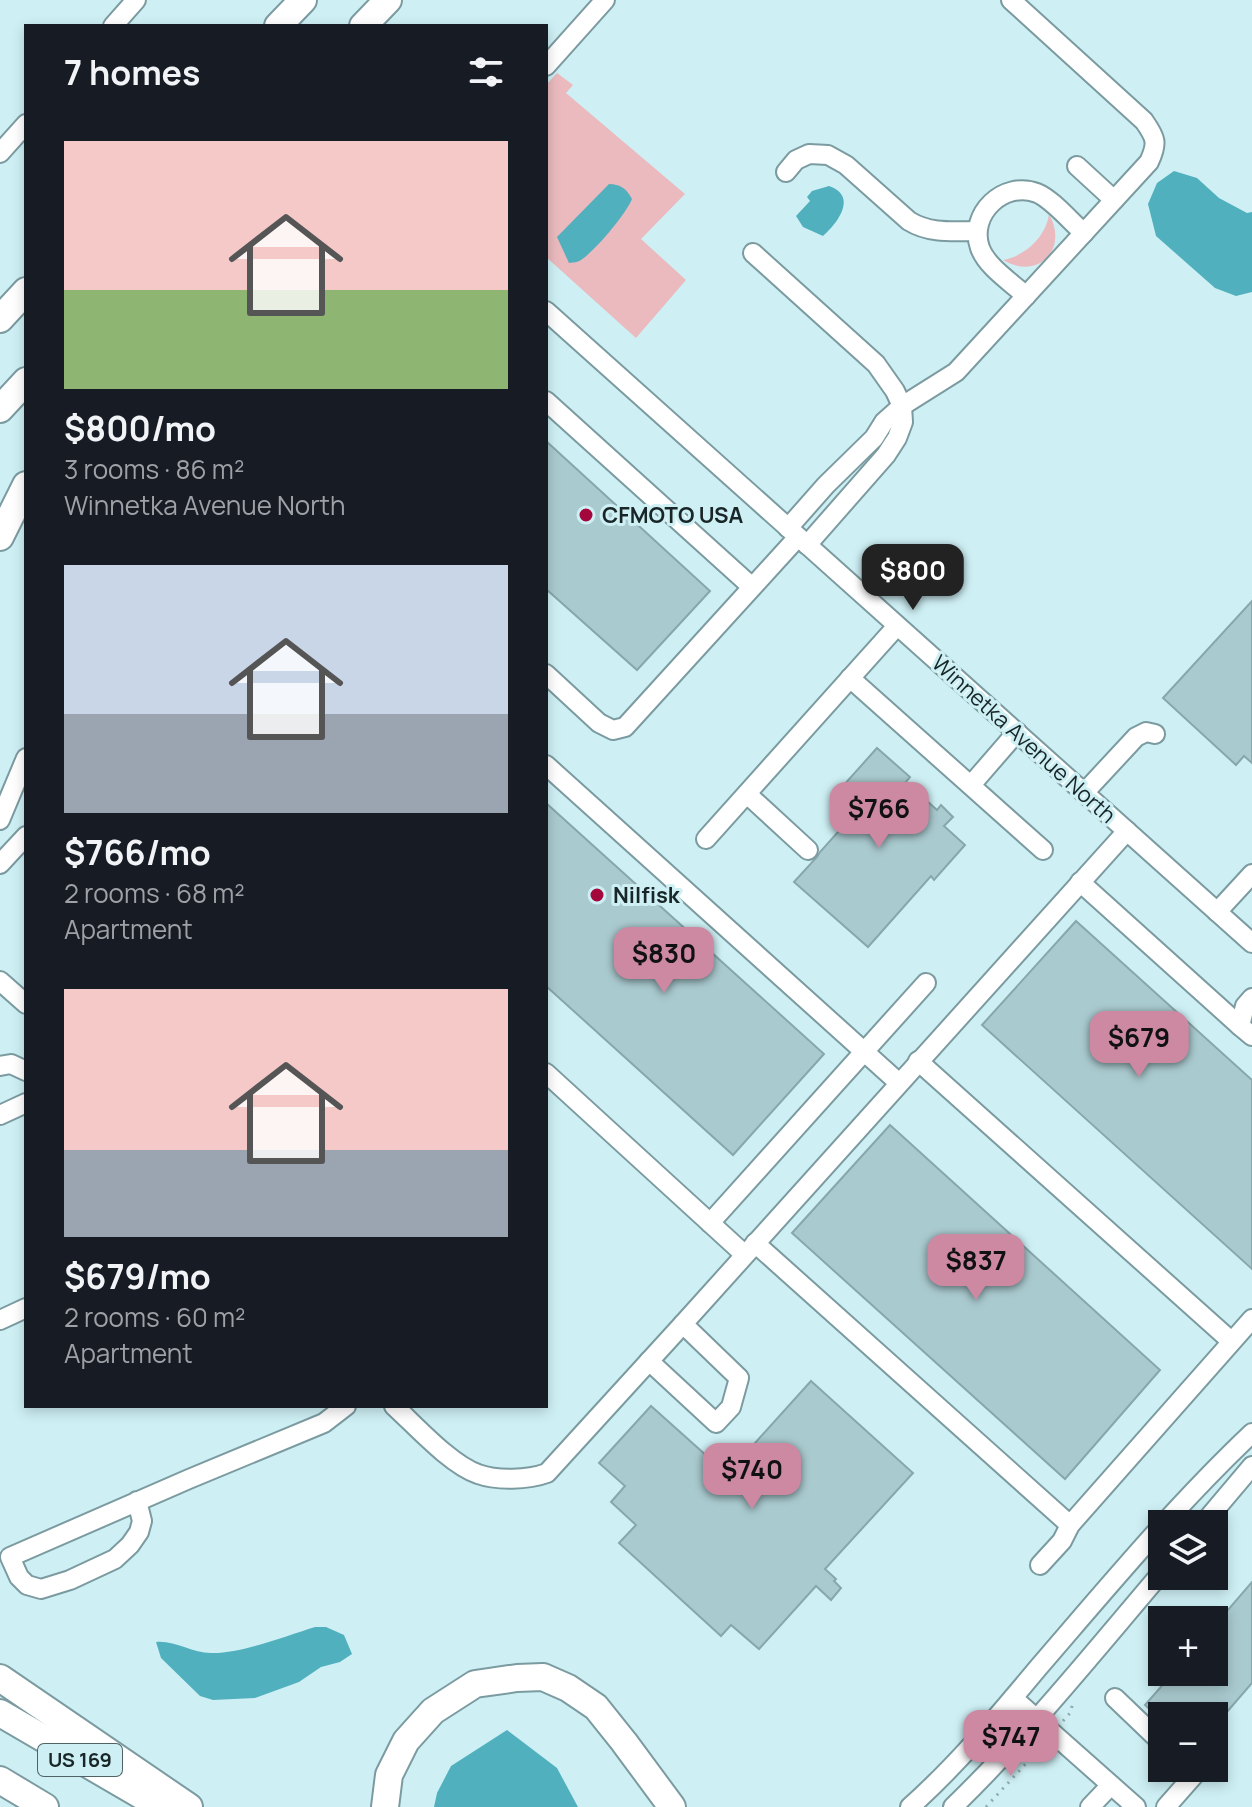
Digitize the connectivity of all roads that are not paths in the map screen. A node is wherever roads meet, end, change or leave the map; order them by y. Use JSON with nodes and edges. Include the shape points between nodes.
{"nodes":[{"id":1,"x":136,"y":0,"type":"edge"},
{"id":2,"x":303,"y":0,"type":"edge"},
{"id":3,"x":389,"y":0,"type":"edge"},
{"id":4,"x":605,"y":0,"type":"edge"},
{"id":5,"x":1011,"y":0,"type":"edge"},
{"id":6,"x":115,"y":24,"type":"edge"},
{"id":7,"x":280,"y":24,"type":"edge"},
{"id":8,"x":368,"y":24,"type":"edge"},
{"id":9,"x":548,"y":64,"type":"edge"},
{"id":10,"x":24,"y":126,"type":"edge"},
{"id":11,"x":0,"y":153,"type":"edge"},
{"id":12,"x":1077,"y":166,"type":"dead end"},
{"id":13,"x":786,"y":172,"type":"dead end"},
{"id":14,"x":1114,"y":200,"type":"junction"},
{"id":15,"x":977,"y":231,"type":"junction"},
{"id":16,"x":1084,"y":233,"type":"junction"},
{"id":17,"x":753,"y":253,"type":"dead end"},
{"id":18,"x":24,"y":277,"type":"edge"},
{"id":19,"x":24,"y":293,"type":"edge"},
{"id":20,"x":1026,"y":296,"type":"junction"},
{"id":21,"x":0,"y":300,"type":"edge"},
{"id":22,"x":548,"y":313,"type":"edge"},
{"id":23,"x":0,"y":319,"type":"edge"},
{"id":24,"x":24,"y":383,"type":"edge"},
{"id":25,"x":548,"y":403,"type":"edge"},
{"id":26,"x":902,"y":406,"type":"junction"},
{"id":27,"x":0,"y":409,"type":"edge"},
{"id":28,"x":24,"y":466,"type":"edge"},
{"id":29,"x":836,"y":476,"type":"junction"},
{"id":30,"x":24,"y":489,"type":"edge"},
{"id":31,"x":853,"y":492,"type":"junction"},
{"id":32,"x":0,"y":506,"type":"edge"},
{"id":33,"x":0,"y":537,"type":"edge"},
{"id":34,"x":798,"y":537,"type":"junction"},
{"id":35,"x":752,"y":587,"type":"junction"},
{"id":36,"x":897,"y":626,"type":"junction"},
{"id":37,"x":548,"y":676,"type":"edge"},
{"id":38,"x":850,"y":678,"type":"junction"},
{"id":39,"x":1017,"y":732,"type":"junction"},
{"id":40,"x":1155,"y":734,"type":"dead end"},
{"id":41,"x":24,"y":763,"type":"edge"},
{"id":42,"x":548,"y":767,"type":"edge"},
{"id":43,"x":971,"y":785,"type":"junction"},
{"id":44,"x":1084,"y":793,"type":"junction"},
{"id":45,"x":747,"y":794,"type":"junction"},
{"id":46,"x":0,"y":820,"type":"edge"},
{"id":47,"x":1127,"y":831,"type":"junction"},
{"id":48,"x":24,"y":838,"type":"edge"},
{"id":49,"x":706,"y":839,"type":"dead end"},
{"id":50,"x":808,"y":850,"type":"dead end"},
{"id":51,"x":1043,"y":850,"type":"dead end"},
{"id":52,"x":0,"y":864,"type":"edge"},
{"id":53,"x":1252,"y":874,"type":"edge"},
{"id":54,"x":1080,"y":882,"type":"junction"},
{"id":55,"x":1217,"y":912,"type":"junction"},
{"id":56,"x":1252,"y":943,"type":"edge"},
{"id":57,"x":0,"y":981,"type":"edge"},
{"id":58,"x":926,"y":983,"type":"dead end"},
{"id":59,"x":1252,"y":998,"type":"edge"},
{"id":60,"x":24,"y":1002,"type":"edge"},
{"id":61,"x":1246,"y":1031,"type":"edge"},
{"id":62,"x":864,"y":1052,"type":"junction"},
{"id":63,"x":918,"y":1061,"type":"junction"},
{"id":64,"x":0,"y":1066,"type":"edge"},
{"id":65,"x":24,"y":1070,"type":"edge"},
{"id":66,"x":548,"y":1075,"type":"edge"},
{"id":67,"x":899,"y":1083,"type":"junction"},
{"id":68,"x":24,"y":1104,"type":"edge"},
{"id":69,"x":0,"y":1115,"type":"edge"},
{"id":70,"x":710,"y":1223,"type":"junction"},
{"id":71,"x":749,"y":1248,"type":"junction"},
{"id":72,"x":24,"y":1309,"type":"edge"},
{"id":73,"x":1252,"y":1319,"type":"edge"},
{"id":74,"x":0,"y":1320,"type":"edge"},
{"id":75,"x":683,"y":1324,"type":"junction"},
{"id":76,"x":1231,"y":1341,"type":"junction"},
{"id":77,"x":649,"y":1361,"type":"junction"},
{"id":78,"x":343,"y":1408,"type":"edge"},
{"id":79,"x":396,"y":1408,"type":"edge"},
{"id":80,"x":1252,"y":1433,"type":"edge"},
{"id":81,"x":1252,"y":1466,"type":"edge"},
{"id":82,"x":137,"y":1501,"type":"junction"},
{"id":83,"x":1215,"y":1510,"type":"edge"},
{"id":84,"x":1070,"y":1525,"type":"junction"},
{"id":85,"x":1040,"y":1565,"type":"dead end"},
{"id":86,"x":1148,"y":1588,"type":"edge"},
{"id":87,"x":0,"y":1678,"type":"edge"},
{"id":88,"x":1013,"y":1698,"type":"junction"},
{"id":89,"x":1115,"y":1698,"type":"dead end"},
{"id":90,"x":0,"y":1713,"type":"edge"},
{"id":91,"x":1037,"y":1718,"type":"junction"},
{"id":92,"x":1148,"y":1730,"type":"edge"},
{"id":93,"x":0,"y":1780,"type":"edge"},
{"id":94,"x":1188,"y":1782,"type":"edge"},
{"id":95,"x":0,"y":1794,"type":"edge"},
{"id":96,"x":1121,"y":1799,"type":"edge"},
{"id":97,"x":24,"y":1807,"type":"edge"},
{"id":98,"x":45,"y":1807,"type":"edge"},
{"id":99,"x":161,"y":1807,"type":"edge"},
{"id":100,"x":189,"y":1807,"type":"edge"},
{"id":101,"x":385,"y":1807,"type":"edge"},
{"id":102,"x":672,"y":1807,"type":"edge"},
{"id":103,"x":910,"y":1807,"type":"edge"},
{"id":104,"x":953,"y":1807,"type":"edge"},
{"id":105,"x":1090,"y":1807,"type":"edge"},
{"id":106,"x":1166,"y":1807,"type":"edge"}],
"edges":[{"from":1,"to":6,"type":"street"},
{"from":2,"to":7,"type":"highway"},
{"from":3,"to":8,"type":"highway"},
{"from":4,"to":9,"type":"street"},
{"from":5,"to":14,"type":"street","via":[[1153,134],[1156,147],[1149,162]]},
{"from":10,"to":11,"type":"street"},
{"from":12,"to":14,"type":"street"},
{"from":13,"to":15,"type":"street","via":[[809,154],[828,155],[919,227]]},
{"from":14,"to":16,"type":"street"},
{"from":15,"to":16,"type":"street","via":[[981,216],[1001,195],[1027,191],[1041,195]]},
{"from":15,"to":20,"type":"street","via":[[985,259]]},
{"from":16,"to":20,"type":"street"},
{"from":17,"to":26,"type":"street","via":[[876,364]]},
{"from":18,"to":21,"type":"highway"},
{"from":19,"to":23,"type":"highway"},
{"from":20,"to":26,"type":"street","via":[[956,372]]},
{"from":22,"to":34,"type":"street","name":"Winnetka Avenue North"},
{"from":24,"to":27,"type":"highway"},
{"from":25,"to":35,"type":"street"},
{"from":26,"to":29,"type":"street"},
{"from":26,"to":31,"type":"street","via":[[897,438]]},
{"from":28,"to":32,"type":"highway"},
{"from":29,"to":31,"type":"street"},
{"from":29,"to":34,"type":"street"},
{"from":30,"to":33,"type":"highway"},
{"from":31,"to":34,"type":"street"},
{"from":34,"to":35,"type":"street"},
{"from":34,"to":36,"type":"street","name":"Winnetka Avenue North"},
{"from":35,"to":37,"type":"street","via":[[625,727],[613,730],[599,723]]},
{"from":36,"to":38,"type":"street"},
{"from":36,"to":39,"type":"street","name":"Winnetka Avenue North"},
{"from":38,"to":43,"type":"street"},
{"from":38,"to":45,"type":"street"},
{"from":39,"to":43,"type":"street"},
{"from":39,"to":44,"type":"street","name":"Winnetka Avenue North"},
{"from":40,"to":44,"type":"street","via":[[1136,737]]},
{"from":41,"to":46,"type":"street"},
{"from":42,"to":62,"type":"street"},
{"from":43,"to":51,"type":"street"},
{"from":44,"to":47,"type":"street","name":"Winnetka Avenue North"},
{"from":45,"to":49,"type":"street"},
{"from":45,"to":50,"type":"street"},
{"from":47,"to":54,"type":"street"},
{"from":47,"to":55,"type":"street","name":"Winnetka Avenue North"},
{"from":48,"to":52,"type":"street"},
{"from":53,"to":55,"type":"street"},
{"from":54,"to":61,"type":"street"},
{"from":54,"to":63,"type":"street"},
{"from":55,"to":56,"type":"street","name":"Winnetka Avenue North"},
{"from":57,"to":60,"type":"street"},
{"from":58,"to":62,"type":"street"},
{"from":59,"to":61,"type":"street","via":[[1245,1006]]},
{"from":62,"to":67,"type":"street"},
{"from":62,"to":70,"type":"street"},
{"from":63,"to":67,"type":"street"},
{"from":63,"to":76,"type":"street"},
{"from":64,"to":65,"type":"street"},
{"from":66,"to":70,"type":"street"},
{"from":67,"to":71,"type":"street"},
{"from":68,"to":69,"type":"street"},
{"from":70,"to":71,"type":"street"},
{"from":71,"to":75,"type":"street"},
{"from":71,"to":84,"type":"street"},
{"from":72,"to":74,"type":"street"},
{"from":73,"to":76,"type":"street"},
{"from":75,"to":77,"type":"street"},
{"from":75,"to":77,"type":"street","via":[[739,1378],[731,1407],[716,1423]]},
{"from":76,"to":84,"type":"street"},
{"from":77,"to":79,"type":"street","via":[[547,1473],[534,1478],[479,1475]]},
{"from":78,"to":82,"type":"street","via":[[324,1423]]},
{"from":80,"to":88,"type":"street","via":[[1166,1520]]},
{"from":81,"to":83,"type":"street"},
{"from":82,"to":82,"type":"street","via":[[10,1557],[19,1577],[41,1589],[115,1559],[139,1532]]},
{"from":84,"to":85,"type":"street"},
{"from":86,"to":91,"type":"street"},
{"from":87,"to":100,"type":"highway"},
{"from":88,"to":91,"type":"street"},
{"from":88,"to":103,"type":"street"},
{"from":89,"to":92,"type":"street"},
{"from":90,"to":99,"type":"highway","number":"US 169"},
{"from":91,"to":96,"type":"street"},
{"from":91,"to":104,"type":"street"},
{"from":93,"to":98,"type":"highway","number":"US 169"},
{"from":94,"to":106,"type":"street"},
{"from":95,"to":97,"type":"highway"},
{"from":96,"to":105,"type":"street"},
{"from":101,"to":102,"type":"highway","via":[[389,1775],[406,1741],[433,1711],[475,1684],[543,1677],[596,1707]]}]}
